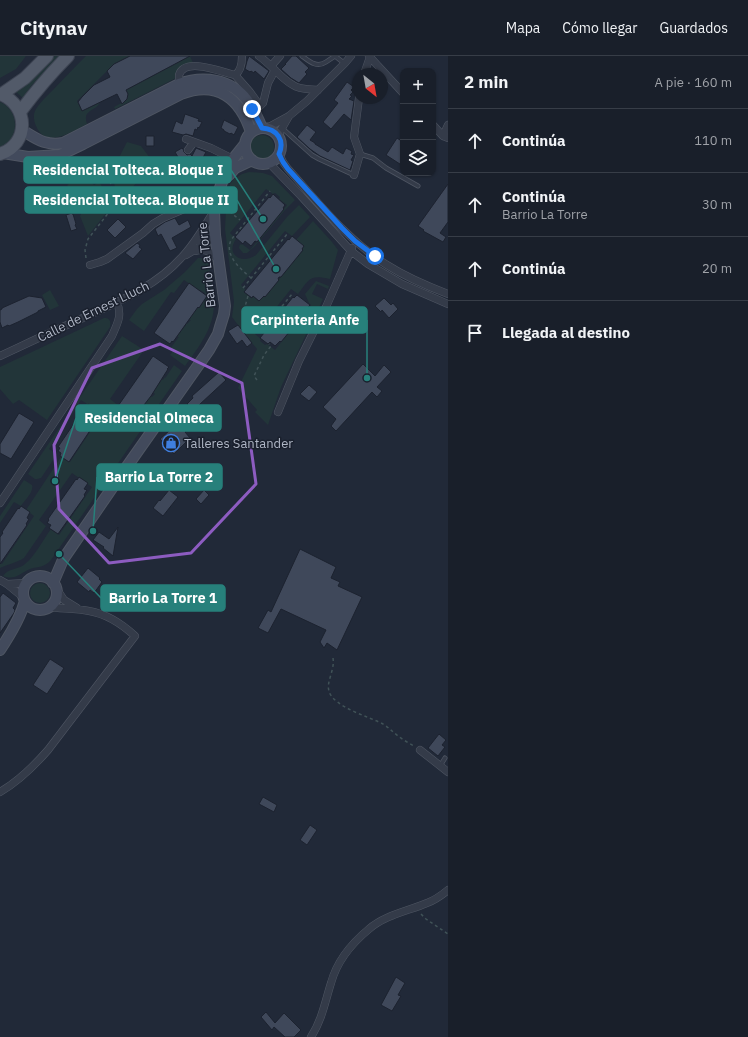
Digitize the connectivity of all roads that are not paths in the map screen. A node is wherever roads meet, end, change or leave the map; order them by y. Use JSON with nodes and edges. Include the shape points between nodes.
{"nodes":[{"id":1,"x":47,"y":56,"type":"edge"},
{"id":2,"x":68,"y":56,"type":"edge"},
{"id":3,"x":242,"y":56,"type":"edge"},
{"id":4,"x":259,"y":56,"type":"edge"},
{"id":5,"x":280,"y":56,"type":"edge"},
{"id":6,"x":302,"y":56,"type":"edge"},
{"id":7,"x":335,"y":56,"type":"edge"},
{"id":8,"x":351,"y":56,"type":"edge"},
{"id":9,"x":369,"y":56,"type":"edge"},
{"id":10,"x":270,"y":64,"type":"edge"},
{"id":11,"x":345,"y":64,"type":"junction"},
{"id":12,"x":366,"y":68,"type":"edge"},
{"id":13,"x":235,"y":75,"type":"junction"},
{"id":14,"x":179,"y":84,"type":"junction"},
{"id":15,"x":318,"y":90,"type":"junction"},
{"id":16,"x":400,"y":90,"type":"edge"},
{"id":17,"x":1,"y":94,"type":"edge"},
{"id":18,"x":358,"y":104,"type":"edge"},
{"id":19,"x":20,"y":112,"type":"junction"},
{"id":20,"x":289,"y":116,"type":"junction"},
{"id":21,"x":448,"y":125,"type":"edge"},
{"id":22,"x":265,"y":128,"type":"junction"},
{"id":23,"x":436,"y":128,"type":"edge"},
{"id":24,"x":22,"y":130,"type":"junction"},
{"id":25,"x":280,"y":131,"type":"junction"},
{"id":26,"x":251,"y":132,"type":"junction"},
{"id":27,"x":446,"y":137,"type":"edge"},
{"id":28,"x":186,"y":139,"type":"dead end"},
{"id":29,"x":194,"y":142,"type":"junction"},
{"id":30,"x":245,"y":144,"type":"junction"},
{"id":31,"x":188,"y":150,"type":"dead end"},
{"id":32,"x":2,"y":154,"type":"edge"},
{"id":33,"x":279,"y":154,"type":"junction"},
{"id":34,"x":360,"y":154,"type":"junction"},
{"id":35,"x":233,"y":159,"type":"junction"},
{"id":36,"x":252,"y":160,"type":"junction"},
{"id":37,"x":269,"y":163,"type":"junction"},
{"id":38,"x":354,"y":175,"type":"joint"},
{"id":39,"x":222,"y":182,"type":"junction"},
{"id":40,"x":418,"y":186,"type":"dead end"},
{"id":41,"x":214,"y":207,"type":"junction"},
{"id":42,"x":215,"y":235,"type":"junction"},
{"id":43,"x":355,"y":241,"type":"junction"},
{"id":44,"x":194,"y":242,"type":"junction"},
{"id":45,"x":193,"y":251,"type":"junction"},
{"id":46,"x":351,"y":251,"type":"junction"},
{"id":47,"x":182,"y":258,"type":"junction"},
{"id":48,"x":219,"y":260,"type":"junction"},
{"id":49,"x":90,"y":265,"type":"road end"},
{"id":50,"x":448,"y":294,"type":"edge"},
{"id":51,"x":117,"y":302,"type":"junction"},
{"id":52,"x":448,"y":304,"type":"edge"},
{"id":53,"x":0,"y":356,"type":"edge"},
{"id":54,"x":278,"y":412,"type":"dead end"},
{"id":55,"x":0,"y":503,"type":"edge"},
{"id":56,"x":62,"y":562,"type":"junction"},
{"id":57,"x":41,"y":576,"type":"junction"},
{"id":58,"x":3,"y":582,"type":"edge"},
{"id":59,"x":26,"y":583,"type":"junction"},
{"id":60,"x":55,"y":586,"type":"junction"},
{"id":61,"x":24,"y":599,"type":"junction"},
{"id":62,"x":48,"y":607,"type":"junction"},
{"id":63,"x":34,"y":608,"type":"junction"},
{"id":64,"x":79,"y":609,"type":"junction"},
{"id":65,"x":13,"y":630,"type":"junction"},
{"id":66,"x":0,"y":650,"type":"edge"},
{"id":67,"x":420,"y":750,"type":"road end"},
{"id":68,"x":445,"y":758,"type":"dead end"},
{"id":69,"x":440,"y":766,"type":"junction"},
{"id":70,"x":448,"y":772,"type":"edge"},
{"id":71,"x":0,"y":792,"type":"edge"},
{"id":72,"x":448,"y":890,"type":"edge"},
{"id":73,"x":311,"y":1037,"type":"edge"}],
"edges":[{"from":1,"to":17,"type":"main road","via":[[25,78]]},
{"from":2,"to":19,"type":"main road","via":[[48,76]]},
{"from":3,"to":13,"type":"street","via":[[242,65]]},
{"from":4,"to":10,"type":"street"},
{"from":5,"to":10,"type":"street"},
{"from":6,"to":7,"type":"lane","via":[[317,64],[327,62]]},
{"from":7,"to":11,"type":"lane"},
{"from":8,"to":11,"type":"street"},
{"from":9,"to":12,"type":"street"},
{"from":9,"to":16,"type":"street"},
{"from":10,"to":13,"type":"street","via":[[268,83],[260,106]]},
{"from":10,"to":15,"type":"street","via":[[294,86]]},
{"from":11,"to":15,"type":"street"},
{"from":13,"to":14,"type":"street","via":[[207,66],[188,66],[180,72]]},
{"from":14,"to":22,"type":"main road","via":[[205,79],[227,84],[247,100]]},
{"from":14,"to":24,"type":"main road","via":[[63,143],[41,141]]},
{"from":15,"to":20,"type":"street"},
{"from":17,"to":19,"type":"main road","via":[[13,102]]},
{"from":18,"to":34,"type":"street","via":[[354,137]]},
{"from":19,"to":24,"type":"main road"},
{"from":20,"to":22,"type":"street"},
{"from":20,"to":25,"type":"street"},
{"from":21,"to":27,"type":"street"},
{"from":22,"to":25,"type":"main road"},
{"from":22,"to":26,"type":"main road"},
{"from":23,"to":27,"type":"street"},
{"from":24,"to":32,"type":"main road","via":[[17,141]]},
{"from":25,"to":33,"type":"main road"},
{"from":25,"to":38,"type":"lane","via":[[312,155]]},
{"from":26,"to":30,"type":"main road","name":"Barrio La Torre"},
{"from":26,"to":32,"type":"main road","via":[[244,114],[229,97],[208,89],[197,89],[181,94],[60,155],[28,157]]},
{"from":28,"to":29,"type":"street"},
{"from":29,"to":31,"type":"street"},
{"from":29,"to":35,"type":"street"},
{"from":30,"to":35,"type":"main road","name":"Barrio La Torre"},
{"from":30,"to":36,"type":"main road","via":[[246,153]]},
{"from":33,"to":37,"type":"main road"},
{"from":33,"to":43,"type":"street","via":[[288,169]]},
{"from":34,"to":38,"type":"street"},
{"from":34,"to":40,"type":"lane","via":[[373,158]]},
{"from":35,"to":39,"type":"main road","name":"Barrio La Torre"},
{"from":36,"to":37,"type":"main road","via":[[260,164]]},
{"from":36,"to":39,"type":"main road","name":"Barrio La Torre","via":[[235,168]]},
{"from":37,"to":46,"type":"street"},
{"from":39,"to":41,"type":"main road","name":"Barrio La Torre"},
{"from":41,"to":42,"type":"main road","name":"Barrio La Torre"},
{"from":41,"to":44,"type":"street","name":"Calle de Ernest Lluch"},
{"from":41,"to":49,"type":"street","name":"Barrio La Torre","via":[[198,203],[163,218],[107,259]]},
{"from":42,"to":44,"type":"street","via":[[207,235]]},
{"from":42,"to":45,"type":"street","name":"Calle de Ernest Lluch"},
{"from":42,"to":48,"type":"main road","name":"Barrio La Torre"},
{"from":43,"to":46,"type":"street"},
{"from":43,"to":50,"type":"street","via":[[386,265]]},
{"from":44,"to":47,"type":"street","name":"Calle de Ernest Lluch"},
{"from":45,"to":47,"type":"street","name":"Calle de Ernest Lluch"},
{"from":45,"to":48,"type":"street","via":[[202,249]]},
{"from":46,"to":52,"type":"street","via":[[402,284]]},
{"from":46,"to":54,"type":"street"},
{"from":47,"to":51,"type":"street","name":"Calle de Ernest Lluch","via":[[150,284]]},
{"from":48,"to":56,"type":"main road","name":"Barrio La Torre","via":[[225,306],[218,334]]},
{"from":51,"to":53,"type":"street","name":"Calle de Ernest Lluch"},
{"from":51,"to":55,"type":"street","via":[[120,314],[112,336]]},
{"from":56,"to":57,"type":"main road","name":"Barrio La Torre"},
{"from":56,"to":60,"type":"main road","name":"Barrio La Torre"},
{"from":57,"to":59,"type":"main road","name":"Barrio La Torre"},
{"from":57,"to":60,"type":"main road"},
{"from":58,"to":59,"type":"street"},
{"from":58,"to":61,"type":"street"},
{"from":59,"to":61,"type":"main road","via":[[23,590]]},
{"from":60,"to":62,"type":"main road","name":"Barrio La Torre","via":[[55,599]]},
{"from":60,"to":64,"type":"street","via":[[64,600]]},
{"from":61,"to":63,"type":"main road"},
{"from":61,"to":65,"type":"main road","via":[[22,612]]},
{"from":62,"to":63,"type":"main road"},
{"from":62,"to":64,"type":"street"},
{"from":63,"to":65,"type":"main road"},
{"from":64,"to":71,"type":"street","via":[[107,616],[136,636],[45,754],[20,778]]},
{"from":65,"to":66,"type":"main road"},
{"from":67,"to":69,"type":"street"},
{"from":68,"to":69,"type":"lane"},
{"from":69,"to":70,"type":"street"},
{"from":72,"to":73,"type":"street","via":[[427,903],[378,922],[347,951],[334,974],[326,1003]]}]}
